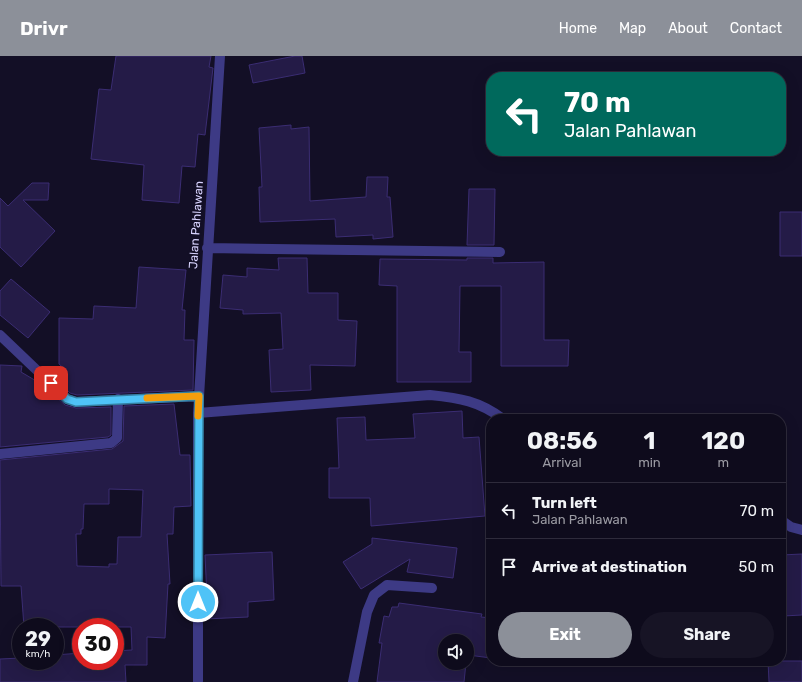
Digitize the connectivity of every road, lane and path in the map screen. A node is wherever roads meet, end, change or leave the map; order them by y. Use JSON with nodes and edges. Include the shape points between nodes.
{"nodes":[{"id":1,"x":220,"y":56,"type":"edge"},
{"id":2,"x":208,"y":248,"type":"junction"},
{"id":3,"x":500,"y":252,"type":"dead end"},
{"id":4,"x":0,"y":335,"type":"edge"},
{"id":5,"x":199,"y":396,"type":"junction"},
{"id":6,"x":118,"y":399,"type":"junction"},
{"id":7,"x":198,"y":413,"type":"junction"},
{"id":8,"x":497,"y":414,"type":"edge"},
{"id":9,"x":0,"y":454,"type":"edge"},
{"id":10,"x":786,"y":524,"type":"edge"},
{"id":11,"x":802,"y":530,"type":"edge"},
{"id":12,"x":432,"y":588,"type":"dead end"},
{"id":13,"x":200,"y":682,"type":"edge"},
{"id":14,"x":353,"y":682,"type":"edge"}],
"edges":[{"from":1,"to":2,"type":"street","name":"Jalan Pahlawan"},
{"from":2,"to":3,"type":"street"},
{"from":2,"to":5,"type":"street","name":"Jalan Pahlawan"},
{"from":4,"to":6,"type":"street","via":[[67,399],[76,402]]},
{"from":5,"to":6,"type":"street"},
{"from":5,"to":7,"type":"street","name":"Jalan Pahlawan"},
{"from":6,"to":9,"type":"street","via":[[118,438],[112,443]]},
{"from":7,"to":8,"type":"street","via":[[430,395],[457,398],[488,408]]},
{"from":7,"to":13,"type":"street","name":"Jalan Pahlawan"},
{"from":10,"to":11,"type":"street"},
{"from":12,"to":14,"type":"street","via":[[387,585],[374,596],[367,612]]}]}
